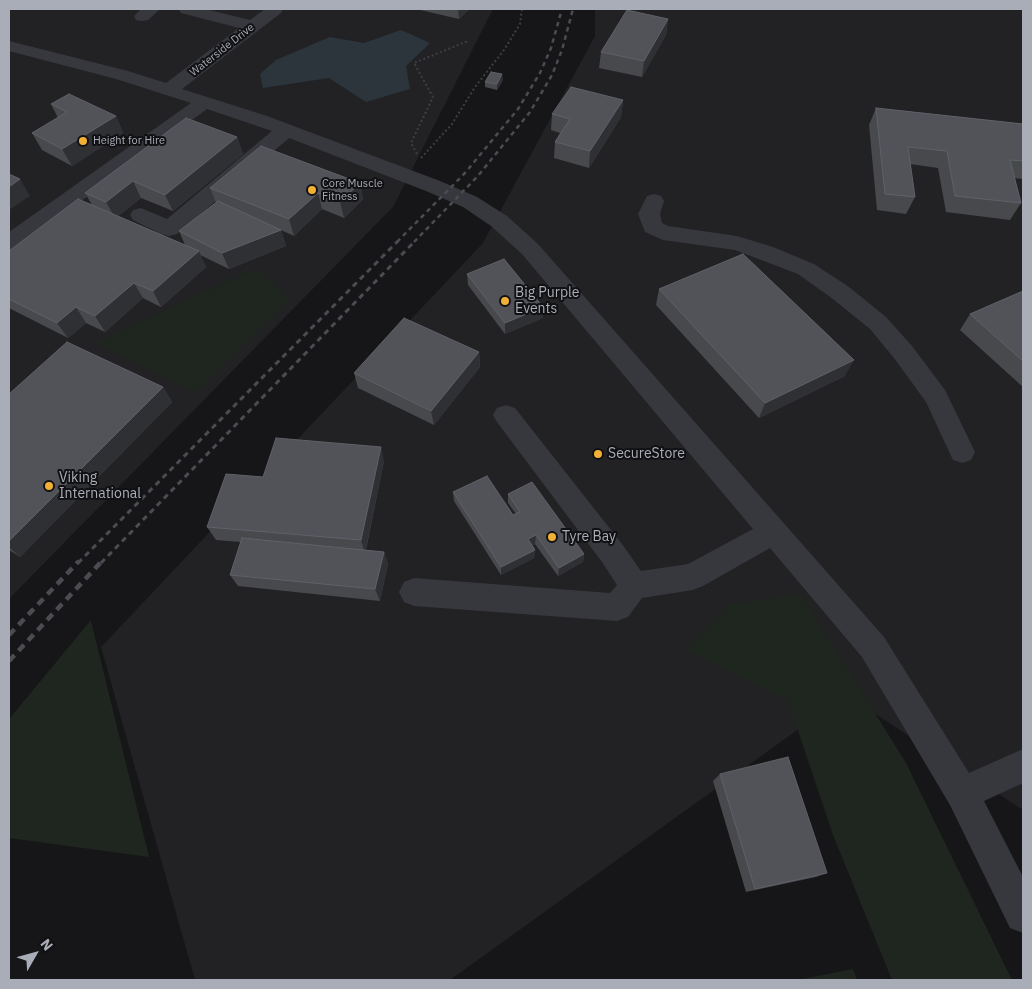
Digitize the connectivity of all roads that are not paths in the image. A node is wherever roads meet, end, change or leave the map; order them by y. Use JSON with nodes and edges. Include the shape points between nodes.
{"nodes":[{"id":1,"x":187,"y":9,"type":"edge"},
{"id":2,"x":275,"y":9,"type":"edge"},
{"id":3,"x":252,"y":26,"type":"junction"},
{"id":4,"x":9,"y":46,"type":"edge"},
{"id":5,"x":169,"y":90,"type":"junction"},
{"id":6,"x":205,"y":102,"type":"junction"},
{"id":7,"x":286,"y":130,"type":"junction"},
{"id":8,"x":654,"y":201,"type":"dead end"},
{"id":9,"x":141,"y":215,"type":"dead end"},
{"id":10,"x":9,"y":243,"type":"edge"},
{"id":11,"x":506,"y":415,"type":"dead end"},
{"id":12,"x":962,"y":452,"type":"dead end"},
{"id":13,"x":773,"y":532,"type":"junction"},
{"id":14,"x":634,"y":586,"type":"junction"},
{"id":15,"x":414,"y":592,"type":"dead end"},
{"id":16,"x":1023,"y":766,"type":"edge"},
{"id":17,"x":962,"y":792,"type":"junction"},
{"id":18,"x":1023,"y":915,"type":"edge"}],
"edges":[{"from":1,"to":3,"type":"street"},
{"from":2,"to":3,"type":"street","name":"Waterside Drive"},
{"from":3,"to":5,"type":"street","name":"Waterside Drive"},
{"from":4,"to":5,"type":"street"},
{"from":5,"to":6,"type":"street"},
{"from":6,"to":7,"type":"street"},
{"from":6,"to":10,"type":"street"},
{"from":7,"to":9,"type":"street","via":[[169,229]]},
{"from":7,"to":13,"type":"street","via":[[433,186],[470,202],[499,221],[530,250]]},
{"from":8,"to":12,"type":"street","via":[[649,214],[653,227],[663,233],[737,243],[806,269],[878,323],[936,396]]},
{"from":11,"to":14,"type":"street"},
{"from":13,"to":14,"type":"street","via":[[693,577]]},
{"from":13,"to":17,"type":"street","via":[[873,647]]},
{"from":14,"to":15,"type":"street","via":[[616,607]]},
{"from":16,"to":17,"type":"street"},
{"from":17,"to":18,"type":"street"}]}
